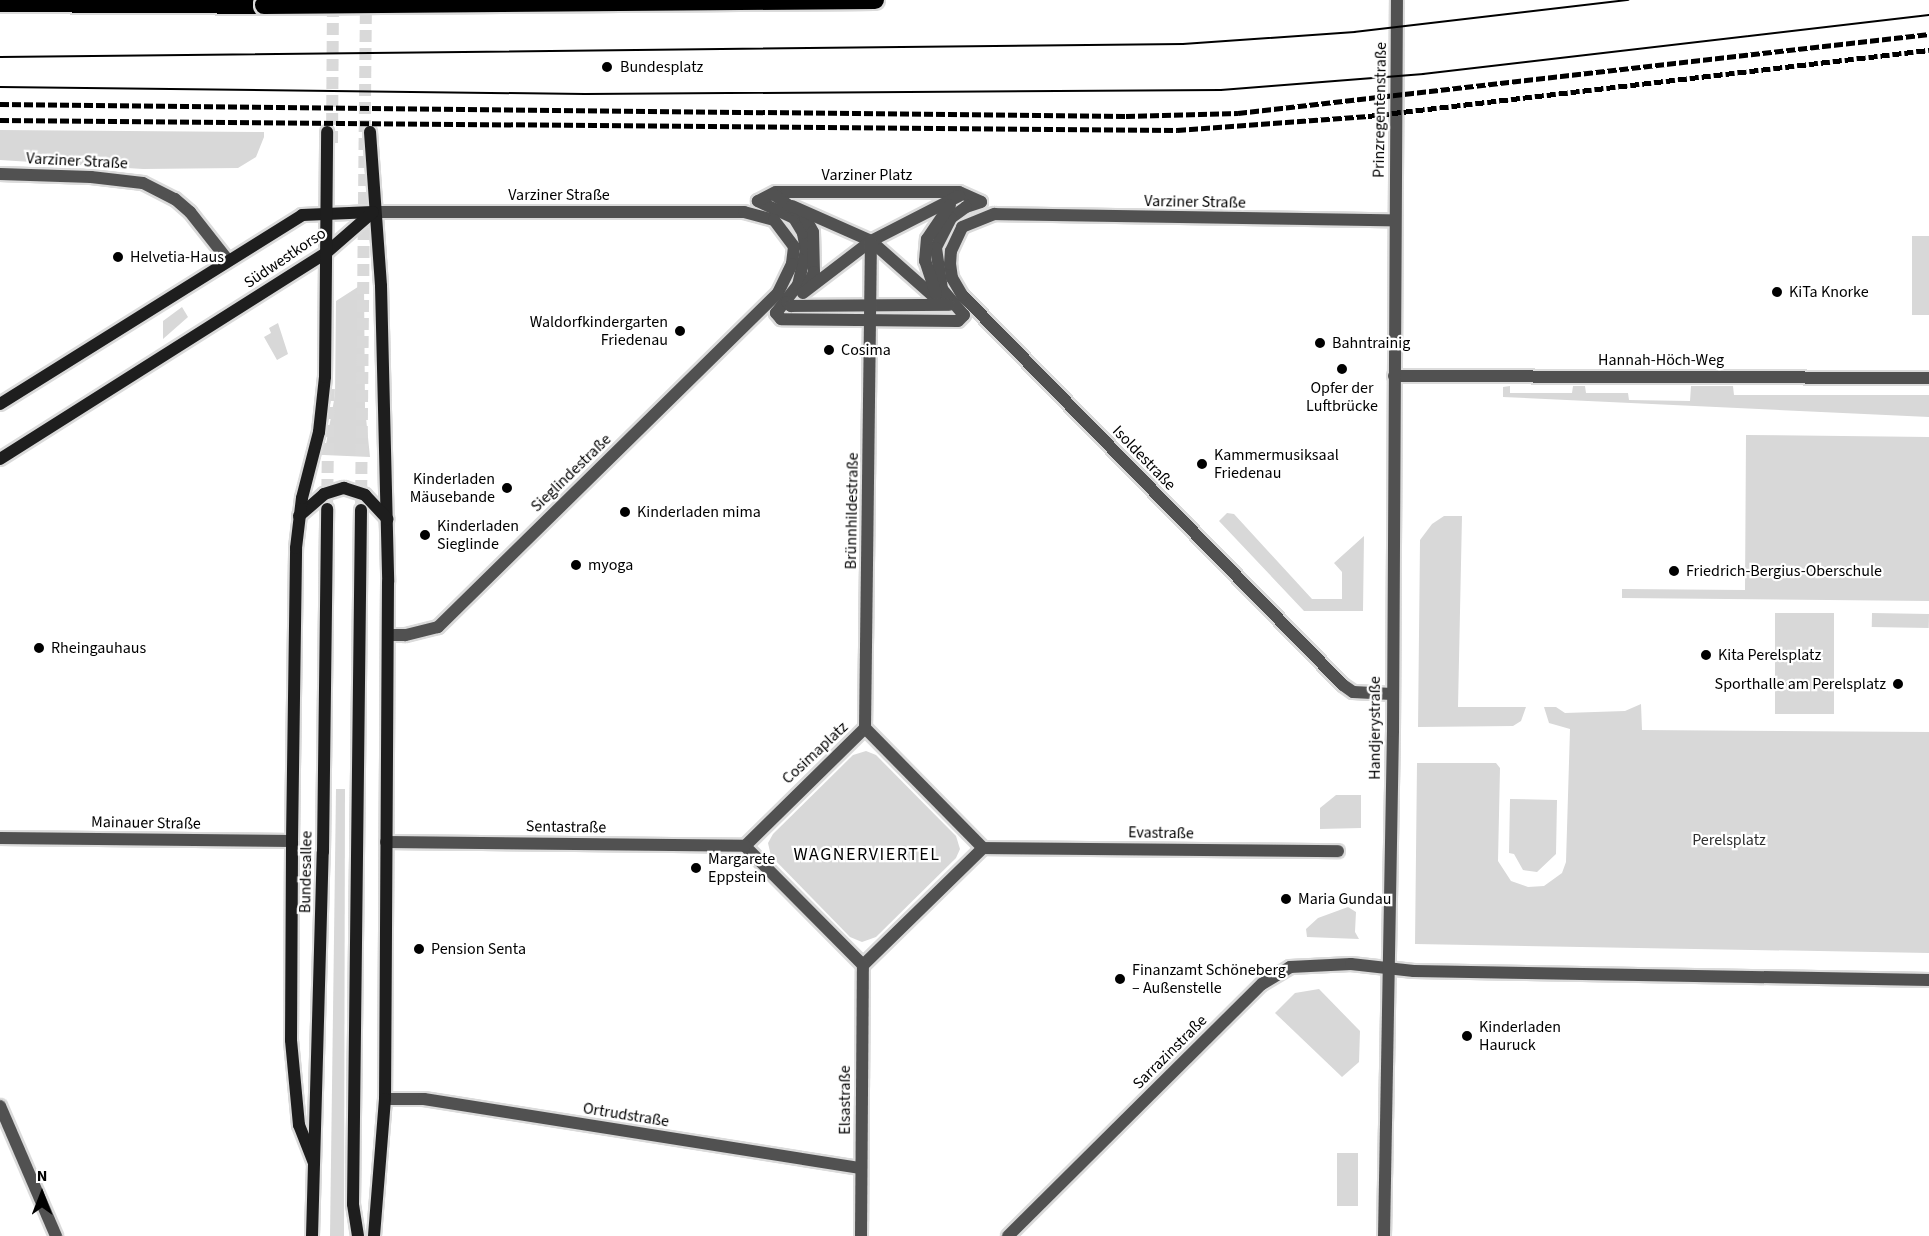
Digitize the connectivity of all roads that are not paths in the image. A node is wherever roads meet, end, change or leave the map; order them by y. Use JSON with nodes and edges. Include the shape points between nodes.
{"nodes":[{"id":1,"x":875,"y":0,"type":"edge"},
{"id":2,"x":886,"y":0,"type":"edge"},
{"id":3,"x":1397,"y":0,"type":"edge"},
{"id":4,"x":0,"y":3,"type":"edge"},
{"id":5,"x":327,"y":132,"type":"tunnel mouth"},
{"id":6,"x":369,"y":132,"type":"dead end"},
{"id":7,"x":0,"y":174,"type":"edge"},
{"id":8,"x":773,"y":194,"type":"junction"},
{"id":9,"x":960,"y":195,"type":"junction"},
{"id":10,"x":792,"y":206,"type":"junction"},
{"id":11,"x":326,"y":211,"type":"junction"},
{"id":12,"x":374,"y":212,"type":"junction"},
{"id":13,"x":995,"y":214,"type":"joint"},
{"id":14,"x":1395,"y":220,"type":"junction"},
{"id":15,"x":871,"y":241,"type":"junction"},
{"id":16,"x":326,"y":254,"type":"junction"},
{"id":17,"x":227,"y":260,"type":"junction"},
{"id":18,"x":803,"y":293,"type":"junction"},
{"id":19,"x":871,"y":301,"type":"junction"},
{"id":20,"x":789,"y":304,"type":"junction"},
{"id":21,"x":946,"y":304,"type":"junction"},
{"id":22,"x":765,"y":306,"type":"joint"},
{"id":23,"x":851,"y":307,"type":"junction"},
{"id":24,"x":890,"y":307,"type":"junction"},
{"id":25,"x":851,"y":320,"type":"junction"},
{"id":26,"x":871,"y":320,"type":"junction"},
{"id":27,"x":890,"y":320,"type":"junction"},
{"id":28,"x":1394,"y":376,"type":"junction"},
{"id":29,"x":1929,"y":378,"type":"edge"},
{"id":30,"x":0,"y":404,"type":"edge"},
{"id":31,"x":0,"y":459,"type":"edge"},
{"id":32,"x":327,"y":509,"type":"tunnel mouth"},
{"id":33,"x":361,"y":510,"type":"tunnel mouth"},
{"id":34,"x":299,"y":516,"type":"junction"},
{"id":35,"x":387,"y":519,"type":"junction"},
{"id":36,"x":388,"y":635,"type":"junction"},
{"id":37,"x":1392,"y":694,"type":"junction"},
{"id":38,"x":865,"y":728,"type":"junction"},
{"id":39,"x":0,"y":837,"type":"edge"},
{"id":40,"x":292,"y":841,"type":"junction"},
{"id":41,"x":386,"y":842,"type":"junction"},
{"id":42,"x":745,"y":846,"type":"junction"},
{"id":43,"x":983,"y":848,"type":"junction"},
{"id":44,"x":1338,"y":851,"type":"dead end"},
{"id":45,"x":863,"y":965,"type":"junction"},
{"id":46,"x":1389,"y":968,"type":"junction"},
{"id":47,"x":1929,"y":980,"type":"edge"},
{"id":48,"x":385,"y":1099,"type":"junction"},
{"id":49,"x":0,"y":1106,"type":"edge"},
{"id":50,"x":314,"y":1163,"type":"junction"},
{"id":51,"x":861,"y":1168,"type":"junction"},
{"id":52,"x":56,"y":1236,"type":"edge"},
{"id":53,"x":312,"y":1236,"type":"edge"},
{"id":54,"x":358,"y":1236,"type":"edge"},
{"id":55,"x":374,"y":1236,"type":"edge"},
{"id":56,"x":861,"y":1236,"type":"edge"},
{"id":57,"x":1008,"y":1236,"type":"edge"},
{"id":58,"x":1384,"y":1236,"type":"edge"}],
"edges":[{"from":1,"to":2,"type":"highway"},
{"from":1,"to":4,"type":"highway","bridge":true},
{"from":3,"to":14,"type":"street","name":"Prinzregentenstraße"},
{"from":5,"to":11,"type":"main road"},
{"from":6,"to":12,"type":"main road"},
{"from":7,"to":17,"type":"street","name":"Varziner Straße","via":[[143,183],[175,199],[190,212]]},
{"from":8,"to":9,"type":"street","name":"Varziner Platz"},
{"from":8,"to":10,"type":"street"},
{"from":8,"to":20,"type":"street","via":[[758,201],[794,218],[806,244],[803,275]]},
{"from":9,"to":15,"type":"street"},
{"from":9,"to":21,"type":"street","via":[[938,217],[927,239],[929,282]]},
{"from":9,"to":21,"type":"street","via":[[981,202],[951,218],[936,248],[939,282]]},
{"from":10,"to":15,"type":"street"},
{"from":10,"to":18,"type":"street","via":[[809,225],[816,250],[814,272]]},
{"from":11,"to":12,"type":"main road","name":"Südwestkorso"},
{"from":11,"to":16,"type":"main road"},
{"from":11,"to":17,"type":"main road","name":"Südwestkorso","via":[[302,215]]},
{"from":12,"to":16,"type":"main road","name":"Südwestkorso"},
{"from":12,"to":22,"type":"street","name":"Varziner Straße","via":[[744,212],[774,220],[794,247],[785,282]]},
{"from":12,"to":35,"type":"main road","via":[[381,286]]},
{"from":13,"to":14,"type":"street","name":"Varziner Straße"},
{"from":13,"to":37,"type":"street","name":"Isoldestraße","via":[[962,227],[955,242],[950,264],[952,278],[962,295],[1344,685],[1353,692]]},
{"from":14,"to":28,"type":"street","name":"Handjerystraße"},
{"from":15,"to":18,"type":"street"},
{"from":15,"to":19,"type":"street"},
{"from":15,"to":21,"type":"street"},
{"from":16,"to":31,"type":"main road","name":"Südwestkorso"},
{"from":16,"to":34,"type":"main road","via":[[324,402]]},
{"from":17,"to":30,"type":"main road","name":"Südwestkorso"},
{"from":18,"to":20,"type":"street"},
{"from":19,"to":23,"type":"street"},
{"from":19,"to":24,"type":"street"},
{"from":19,"to":26,"type":"street","name":"Brünnhildestraße"},
{"from":20,"to":23,"type":"street"},
{"from":20,"to":25,"type":"street","via":[[776,313],[780,317]]},
{"from":21,"to":24,"type":"street"},
{"from":21,"to":27,"type":"street","via":[[964,315],[958,321]]},
{"from":22,"to":36,"type":"street","name":"Sieglindestraße","via":[[438,627]]},
{"from":23,"to":25,"type":"street"},
{"from":24,"to":27,"type":"street"},
{"from":25,"to":26,"type":"street"},
{"from":26,"to":27,"type":"street"},
{"from":26,"to":38,"type":"street","name":"Brünnhildestraße"},
{"from":28,"to":29,"type":"street","name":"Hannah-Höch-Weg"},
{"from":28,"to":37,"type":"street","name":"Handjerystraße"},
{"from":32,"to":50,"type":"main road","name":"Bundesallee"},
{"from":33,"to":54,"type":"main road","via":[[353,1204]]},
{"from":34,"to":35,"type":"main road","via":[[324,494],[344,488],[365,495]]},
{"from":34,"to":40,"type":"main road"},
{"from":35,"to":36,"type":"main road"},
{"from":36,"to":41,"type":"main road"},
{"from":37,"to":46,"type":"street","name":"Handjerystraße"},
{"from":38,"to":42,"type":"street","name":"Cosimaplatz"},
{"from":38,"to":43,"type":"street","name":"Cosimaplatz"},
{"from":39,"to":40,"type":"street","name":"Mainauer Straße"},
{"from":40,"to":50,"type":"main road","via":[[291,1040],[299,1125]]},
{"from":41,"to":42,"type":"street","name":"Sentastraße"},
{"from":41,"to":48,"type":"main road"},
{"from":42,"to":45,"type":"street"},
{"from":43,"to":44,"type":"street","name":"Evastraße"},
{"from":43,"to":45,"type":"street"},
{"from":45,"to":51,"type":"street","name":"Elsastraße"},
{"from":46,"to":47,"type":"street"},
{"from":46,"to":57,"type":"street","name":"Sarrazinstraße","via":[[1306,965],[1275,974]]},
{"from":46,"to":58,"type":"street","name":"Handjerystraße"},
{"from":48,"to":51,"type":"street","name":"Ortrudstraße","via":[[424,1099]]},
{"from":48,"to":55,"type":"main road"},
{"from":49,"to":52,"type":"street"},
{"from":50,"to":53,"type":"main road","name":"Bundesallee"},
{"from":51,"to":56,"type":"street","name":"Elsastraße"}]}
